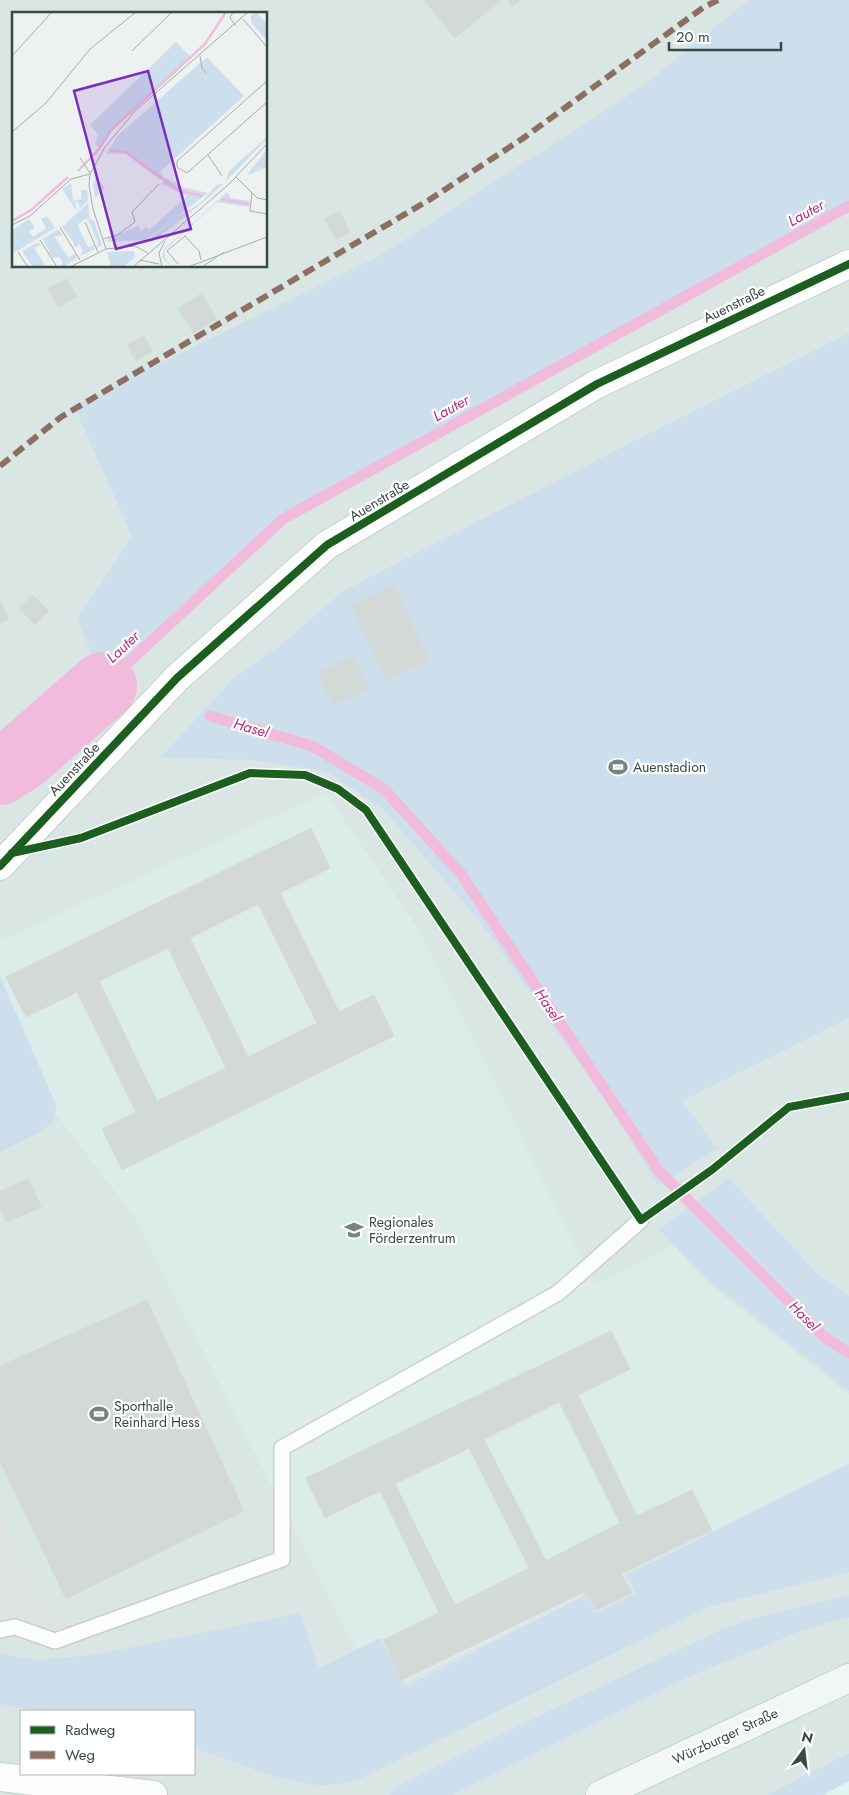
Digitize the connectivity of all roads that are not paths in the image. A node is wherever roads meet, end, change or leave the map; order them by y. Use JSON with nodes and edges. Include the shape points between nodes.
{"nodes":[{"id":1,"x":849,"y":264,"type":"edge"},
{"id":2,"x":0,"y":866,"type":"edge"},
{"id":3,"x":641,"y":1220,"type":"dead end"},
{"id":4,"x":0,"y":1630,"type":"edge"},
{"id":5,"x":849,"y":1678,"type":"edge"},
{"id":6,"x":0,"y":1777,"type":"edge"},
{"id":7,"x":153,"y":1795,"type":"edge"},
{"id":8,"x":600,"y":1795,"type":"edge"}],
"edges":[{"from":1,"to":2,"type":"street","name":"Auenstraße","via":[[597,384],[327,545],[177,678]]},
{"from":3,"to":4,"type":"lane","via":[[558,1293],[282,1448],[282,1559],[55,1641],[15,1627]]},
{"from":5,"to":8,"type":"main road","name":"Würzburger Straße"},
{"from":6,"to":7,"type":"street"}]}
